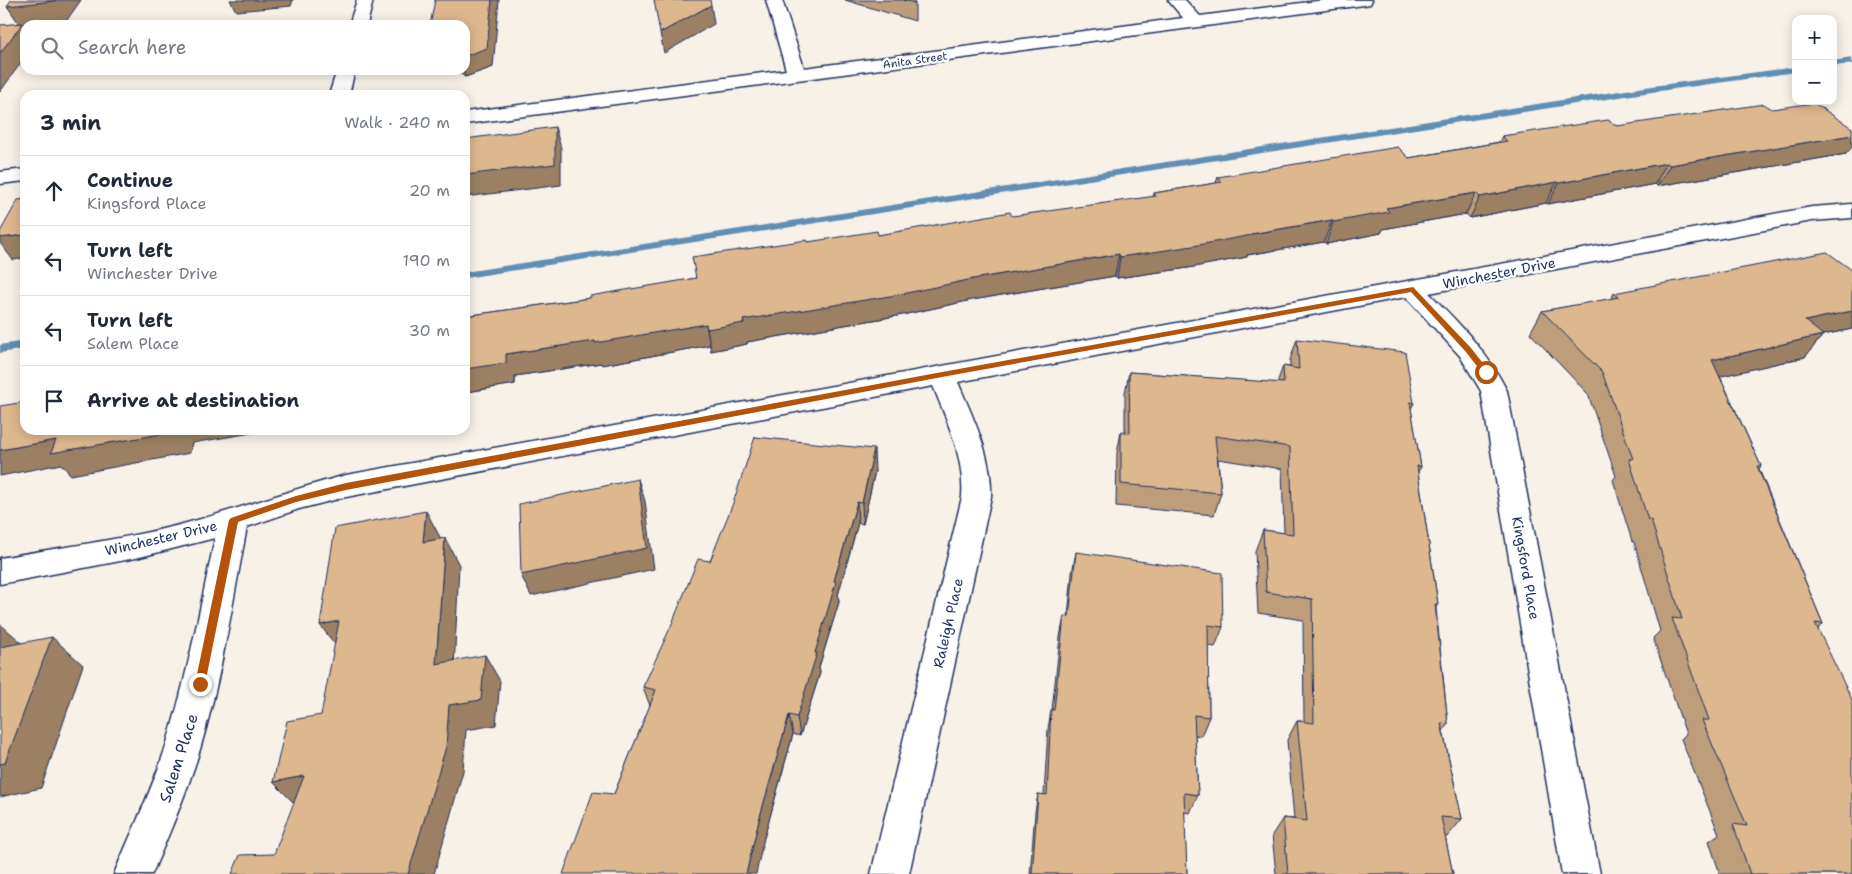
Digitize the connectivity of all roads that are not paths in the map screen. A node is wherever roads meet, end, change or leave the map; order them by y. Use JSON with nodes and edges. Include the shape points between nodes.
{"nodes":[{"id":1,"x":365,"y":0,"type":"edge"},
{"id":2,"x":774,"y":0,"type":"edge"},
{"id":3,"x":1176,"y":0,"type":"edge"},
{"id":4,"x":1364,"y":0,"type":"edge"},
{"id":5,"x":359,"y":20,"type":"edge"},
{"id":6,"x":1196,"y":22,"type":"junction"},
{"id":7,"x":345,"y":75,"type":"edge"},
{"id":8,"x":797,"y":75,"type":"junction"},
{"id":9,"x":340,"y":90,"type":"edge"},
{"id":10,"x":470,"y":117,"type":"edge"},
{"id":11,"x":20,"y":176,"type":"edge"},
{"id":12,"x":0,"y":178,"type":"edge"},
{"id":13,"x":1852,"y":211,"type":"edge"},
{"id":14,"x":1413,"y":290,"type":"junction"},
{"id":15,"x":942,"y":375,"type":"junction"},
{"id":16,"x":234,"y":520,"type":"junction"},
{"id":17,"x":0,"y":571,"type":"edge"},
{"id":18,"x":133,"y":874,"type":"edge"},
{"id":19,"x":890,"y":874,"type":"edge"},
{"id":20,"x":1581,"y":874,"type":"edge"}],
"edges":[{"from":1,"to":5,"type":"street"},
{"from":2,"to":8,"type":"street"},
{"from":3,"to":6,"type":"street"},
{"from":4,"to":6,"type":"street","name":"Anita Street"},
{"from":6,"to":8,"type":"street","name":"Anita Street"},
{"from":7,"to":9,"type":"street"},
{"from":8,"to":10,"type":"street","name":"Anita Street"},
{"from":11,"to":12,"type":"street"},
{"from":13,"to":14,"type":"street","name":"Winchester Drive","via":[[1812,214]]},
{"from":14,"to":15,"type":"street","name":"Winchester Drive"},
{"from":14,"to":20,"type":"street","name":"Kingsford Place","via":[[1486,372],[1494,391]]},
{"from":15,"to":16,"type":"street","name":"Winchester Drive","via":[[346,486]]},
{"from":15,"to":19,"type":"street","name":"Raleigh Place","via":[[967,439],[977,492]]},
{"from":16,"to":17,"type":"street","name":"Winchester Drive","via":[[136,546]]},
{"from":16,"to":18,"type":"street","name":"Salem Place","via":[[200,684],[183,747],[161,811]]}]}
